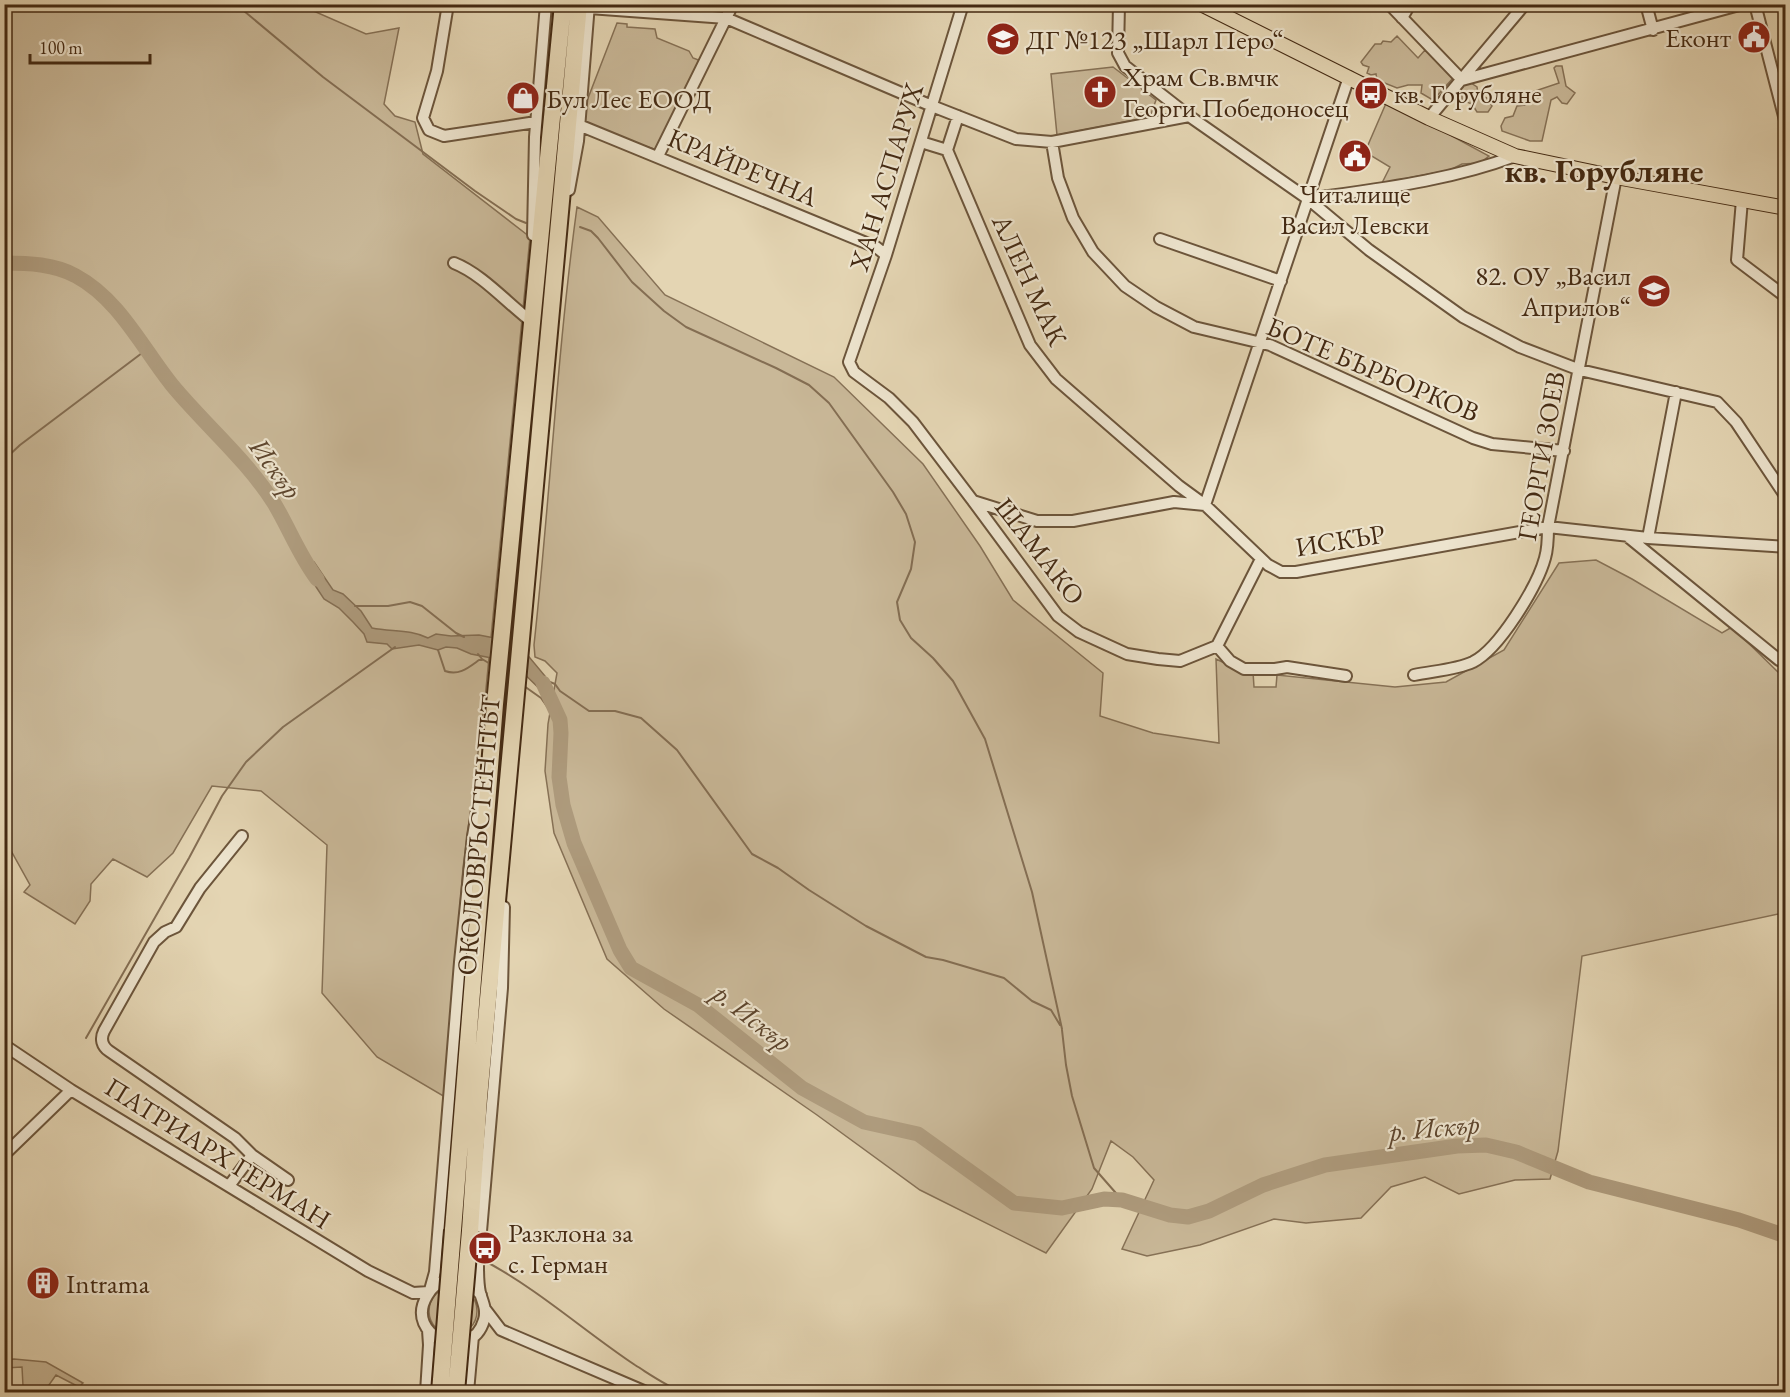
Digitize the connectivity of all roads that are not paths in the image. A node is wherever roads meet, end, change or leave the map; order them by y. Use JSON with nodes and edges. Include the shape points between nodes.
{"nodes":[{"id":1,"x":448,"y":4,"type":"edge"},
{"id":2,"x":546,"y":4,"type":"edge"},
{"id":3,"x":563,"y":4,"type":"edge"},
{"id":4,"x":733,"y":4,"type":"edge"},
{"id":5,"x":963,"y":4,"type":"edge"},
{"id":6,"x":1119,"y":4,"type":"edge"},
{"id":7,"x":1201,"y":4,"type":"edge"},
{"id":8,"x":1389,"y":4,"type":"edge"},
{"id":9,"x":1410,"y":4,"type":"edge"},
{"id":10,"x":1525,"y":4,"type":"edge"},
{"id":11,"x":1646,"y":4,"type":"edge"},
{"id":12,"x":1743,"y":4,"type":"edge"},
{"id":13,"x":1755,"y":4,"type":"edge"},
{"id":14,"x":586,"y":6,"type":"edge"},
{"id":15,"x":726,"y":18,"type":"junction"},
{"id":16,"x":1402,"y":18,"type":"junction"},
{"id":17,"x":1653,"y":30,"type":"junction"},
{"id":18,"x":1349,"y":77,"type":"junction"},
{"id":19,"x":1462,"y":80,"type":"junction"},
{"id":20,"x":932,"y":105,"type":"junction"},
{"id":21,"x":958,"y":116,"type":"junction"},
{"id":22,"x":1190,"y":116,"type":"junction"},
{"id":23,"x":1429,"y":117,"type":"junction"},
{"id":24,"x":536,"y":122,"type":"junction"},
{"id":25,"x":1785,"y":124,"type":"edge"},
{"id":26,"x":579,"y":125,"type":"junction"},
{"id":27,"x":921,"y":142,"type":"junction"},
{"id":28,"x":1052,"y":142,"type":"junction"},
{"id":29,"x":947,"y":150,"type":"junction"},
{"id":30,"x":658,"y":156,"type":"junction"},
{"id":31,"x":1515,"y":156,"type":"junction"},
{"id":32,"x":1616,"y":177,"type":"junction"},
{"id":33,"x":1308,"y":200,"type":"junction"},
{"id":34,"x":1742,"y":200,"type":"junction"},
{"id":35,"x":1785,"y":208,"type":"edge"},
{"id":36,"x":1160,"y":239,"type":"dead end"},
{"id":37,"x":886,"y":255,"type":"junction"},
{"id":38,"x":454,"y":263,"type":"dead end"},
{"id":39,"x":1281,"y":281,"type":"junction"},
{"id":40,"x":553,"y":282,"type":"junction"},
{"id":41,"x":1785,"y":297,"type":"edge"},
{"id":42,"x":532,"y":318,"type":"junction"},
{"id":43,"x":1261,"y":343,"type":"junction"},
{"id":44,"x":1580,"y":370,"type":"junction"},
{"id":45,"x":1676,"y":392,"type":"junction"},
{"id":46,"x":1564,"y":451,"type":"junction"},
{"id":47,"x":1785,"y":497,"type":"edge"},
{"id":48,"x":973,"y":501,"type":"junction"},
{"id":49,"x":1205,"y":505,"type":"junction"},
{"id":50,"x":1548,"y":526,"type":"junction"},
{"id":51,"x":1626,"y":535,"type":"junction"},
{"id":52,"x":1648,"y":538,"type":"junction"},
{"id":53,"x":1785,"y":547,"type":"edge"},
{"id":54,"x":1261,"y":559,"type":"junction"},
{"id":55,"x":1218,"y":646,"type":"junction"},
{"id":56,"x":1785,"y":663,"type":"edge"},
{"id":57,"x":1414,"y":675,"type":"dead end"},
{"id":58,"x":1346,"y":676,"type":"dead end"},
{"id":59,"x":495,"y":704,"type":"junction"},
{"id":60,"x":511,"y":760,"type":"junction"},
{"id":61,"x":242,"y":836,"type":"dead end"},
{"id":62,"x":4,"y":1045,"type":"edge"},
{"id":63,"x":71,"y":1089,"type":"junction"},
{"id":64,"x":4,"y":1155,"type":"edge"},
{"id":65,"x":252,"y":1155,"type":"junction"},
{"id":66,"x":288,"y":1180,"type":"dead end"},
{"id":67,"x":229,"y":1186,"type":"junction"},
{"id":68,"x":461,"y":1231,"type":"junction"},
{"id":69,"x":429,"y":1291,"type":"junction"},
{"id":70,"x":413,"y":1293,"type":"junction"},
{"id":71,"x":481,"y":1295,"type":"junction"},
{"id":72,"x":422,"y":1307,"type":"junction"},
{"id":73,"x":485,"y":1309,"type":"junction"},
{"id":74,"x":428,"y":1330,"type":"junction"},
{"id":75,"x":501,"y":1330,"type":"junction"},
{"id":76,"x":476,"y":1334,"type":"junction"},
{"id":77,"x":426,"y":1392,"type":"edge"},
{"id":78,"x":440,"y":1392,"type":"edge"},
{"id":79,"x":456,"y":1392,"type":"edge"},
{"id":80,"x":468,"y":1392,"type":"edge"},
{"id":81,"x":646,"y":1392,"type":"edge"}],
"edges":[{"from":1,"to":24,"type":"street","via":[[437,72],[423,118],[429,130],[444,136]]},
{"from":2,"to":24,"type":"street","name":"ОКОЛОВРЪСТЕН ПЪТ"},
{"from":3,"to":42,"type":"highway","name":"ОКОЛОВРЪСТЕН ПЪТ"},
{"from":4,"to":15,"type":"street"},
{"from":5,"to":20,"type":"street","name":"ХАН АСПАРУХ"},
{"from":6,"to":22,"type":"street","via":[[1119,53],[1125,66]]},
{"from":7,"to":18,"type":"main road"},
{"from":8,"to":16,"type":"street"},
{"from":9,"to":16,"type":"street"},
{"from":10,"to":19,"type":"street"},
{"from":11,"to":17,"type":"street"},
{"from":12,"to":17,"type":"street"},
{"from":13,"to":25,"type":"street"},
{"from":14,"to":15,"type":"street"},
{"from":14,"to":26,"type":"street","name":"ОКОЛОВРЪСТЕН ПЪТ"},
{"from":14,"to":40,"type":"highway","name":"ОКОЛОВРЪСТЕН ПЪТ"},
{"from":15,"to":20,"type":"street"},
{"from":15,"to":30,"type":"street"},
{"from":16,"to":19,"type":"street"},
{"from":17,"to":19,"type":"street"},
{"from":18,"to":23,"type":"main road"},
{"from":18,"to":33,"type":"street"},
{"from":19,"to":23,"type":"street"},
{"from":20,"to":21,"type":"street"},
{"from":20,"to":27,"type":"street","name":"ХАН АСПАРУХ"},
{"from":21,"to":28,"type":"street","via":[[1016,139]]},
{"from":21,"to":29,"type":"street"},
{"from":22,"to":28,"type":"street"},
{"from":22,"to":33,"type":"street"},
{"from":23,"to":31,"type":"main road"},
{"from":24,"to":42,"type":"street","name":"ОКОЛОВРЪСТЕН ПЪТ"},
{"from":26,"to":30,"type":"street","name":"КРАЙРЕЧНА"},
{"from":26,"to":40,"type":"street","name":"ОКОЛОВРЪСТЕН ПЪТ"},
{"from":27,"to":29,"type":"street"},
{"from":27,"to":37,"type":"street","name":"ХАН АСПАРУХ"},
{"from":28,"to":43,"type":"street","name":"БОТЕ БЪРБОРКОВ","via":[[1058,178],[1074,218],[1093,252],[1125,286],[1194,327]]},
{"from":29,"to":49,"type":"street","name":"АЛЕН МАК","via":[[1030,345],[1056,379]]},
{"from":30,"to":37,"type":"street","name":"КРАЙРЕЧНА","via":[[876,247]]},
{"from":31,"to":32,"type":"main road"},
{"from":31,"to":33,"type":"street","via":[[1482,168]]},
{"from":32,"to":34,"type":"main road"},
{"from":32,"to":44,"type":"street","name":"ГЕОРГИ ЗОЕВ"},
{"from":33,"to":39,"type":"street"},
{"from":33,"to":44,"type":"street","via":[[1369,250],[1463,317],[1520,347]]},
{"from":34,"to":35,"type":"main road"},
{"from":34,"to":41,"type":"street","via":[[1737,260]]},
{"from":36,"to":39,"type":"street"},
{"from":37,"to":48,"type":"street","name":"ХАН АСПАРУХ","via":[[849,362],[854,372],[913,422]]},
{"from":38,"to":42,"type":"street","via":[[470,270],[509,305]]},
{"from":39,"to":43,"type":"street"},
{"from":40,"to":60,"type":"highway","name":"ОКОЛОВРЪСТЕН ПЪТ"},
{"from":42,"to":59,"type":"highway","name":"ОКОЛОВРЪСТЕН ПЪТ"},
{"from":43,"to":46,"type":"street","name":"БОТЕ БЪРБОРКОВ","via":[[1473,438],[1492,444]]},
{"from":43,"to":49,"type":"street"},
{"from":44,"to":45,"type":"street"},
{"from":44,"to":46,"type":"street","name":"ГЕОРГИ ЗОЕВ"},
{"from":45,"to":47,"type":"street","via":[[1717,402],[1736,422]]},
{"from":45,"to":52,"type":"street"},
{"from":46,"to":50,"type":"street","name":"ГЕОРГИ ЗОЕВ"},
{"from":48,"to":49,"type":"street","via":[[1037,521],[1073,521],[1174,502]]},
{"from":48,"to":55,"type":"street","name":"ШАМАКО","via":[[1058,616],[1079,632],[1127,654],[1158,659],[1180,661]]},
{"from":49,"to":54,"type":"street","name":"ИСКЪР"},
{"from":50,"to":51,"type":"street","name":"ИСКЪР"},
{"from":50,"to":54,"type":"street","name":"ИСКЪР","via":[[1296,572],[1281,572]]},
{"from":50,"to":57,"type":"street","name":"ГЕОРГИ ЗОЕВ","via":[[1545,559],[1533,589],[1493,646],[1471,663]]},
{"from":51,"to":52,"type":"street","name":"ИСКЪР"},
{"from":51,"to":56,"type":"street"},
{"from":52,"to":53,"type":"street","name":"ИСКЪР"},
{"from":54,"to":55,"type":"street"},
{"from":55,"to":58,"type":"street","via":[[1230,661],[1244,669],[1287,667]]},
{"from":59,"to":68,"type":"highway","name":"ОКОЛОВРЪСТЕН ПЪТ"},
{"from":59,"to":69,"type":"street","via":[[473,836],[435,1272]]},
{"from":60,"to":68,"type":"highway","name":"ОКОЛОВРЪСТЕН ПЪТ","via":[[479,1098]]},
{"from":60,"to":71,"type":"street","via":[[502,988],[478,1266]]},
{"from":61,"to":65,"type":"street","via":[[200,888],[176,927],[154,942],[102,1040],[109,1052],[235,1138]]},
{"from":62,"to":63,"type":"street","name":"ПАТРИАРХ ГЕРМАН"},
{"from":63,"to":64,"type":"street"},
{"from":63,"to":67,"type":"street","name":"ПАТРИАРХ ГЕРМАН"},
{"from":65,"to":66,"type":"street"},
{"from":65,"to":67,"type":"street"},
{"from":67,"to":70,"type":"street","name":"ПАТРИАРХ ГЕРМАН","via":[[368,1271]]},
{"from":68,"to":78,"type":"highway","name":"ОКОЛОВРЪСТЕН ПЪТ","bridge":true},
{"from":68,"to":79,"type":"highway","name":"ОКОЛОВРЪСТЕН ПЪТ","bridge":true},
{"from":69,"to":70,"type":"street","name":"ПАТРИАРХ ГЕРМАН"},
{"from":69,"to":71,"type":"street","via":[[446,1281],[457,1280],[471,1285]]},
{"from":69,"to":72,"type":"street"},
{"from":70,"to":72,"type":"street"},
{"from":71,"to":73,"type":"street"},
{"from":72,"to":74,"type":"street"},
{"from":73,"to":75,"type":"street"},
{"from":73,"to":76,"type":"street"},
{"from":74,"to":76,"type":"street","via":[[441,1341],[451,1343]]},
{"from":74,"to":77,"type":"street"},
{"from":75,"to":76,"type":"street"},
{"from":75,"to":81,"type":"street"},
{"from":76,"to":80,"type":"street"}]}
